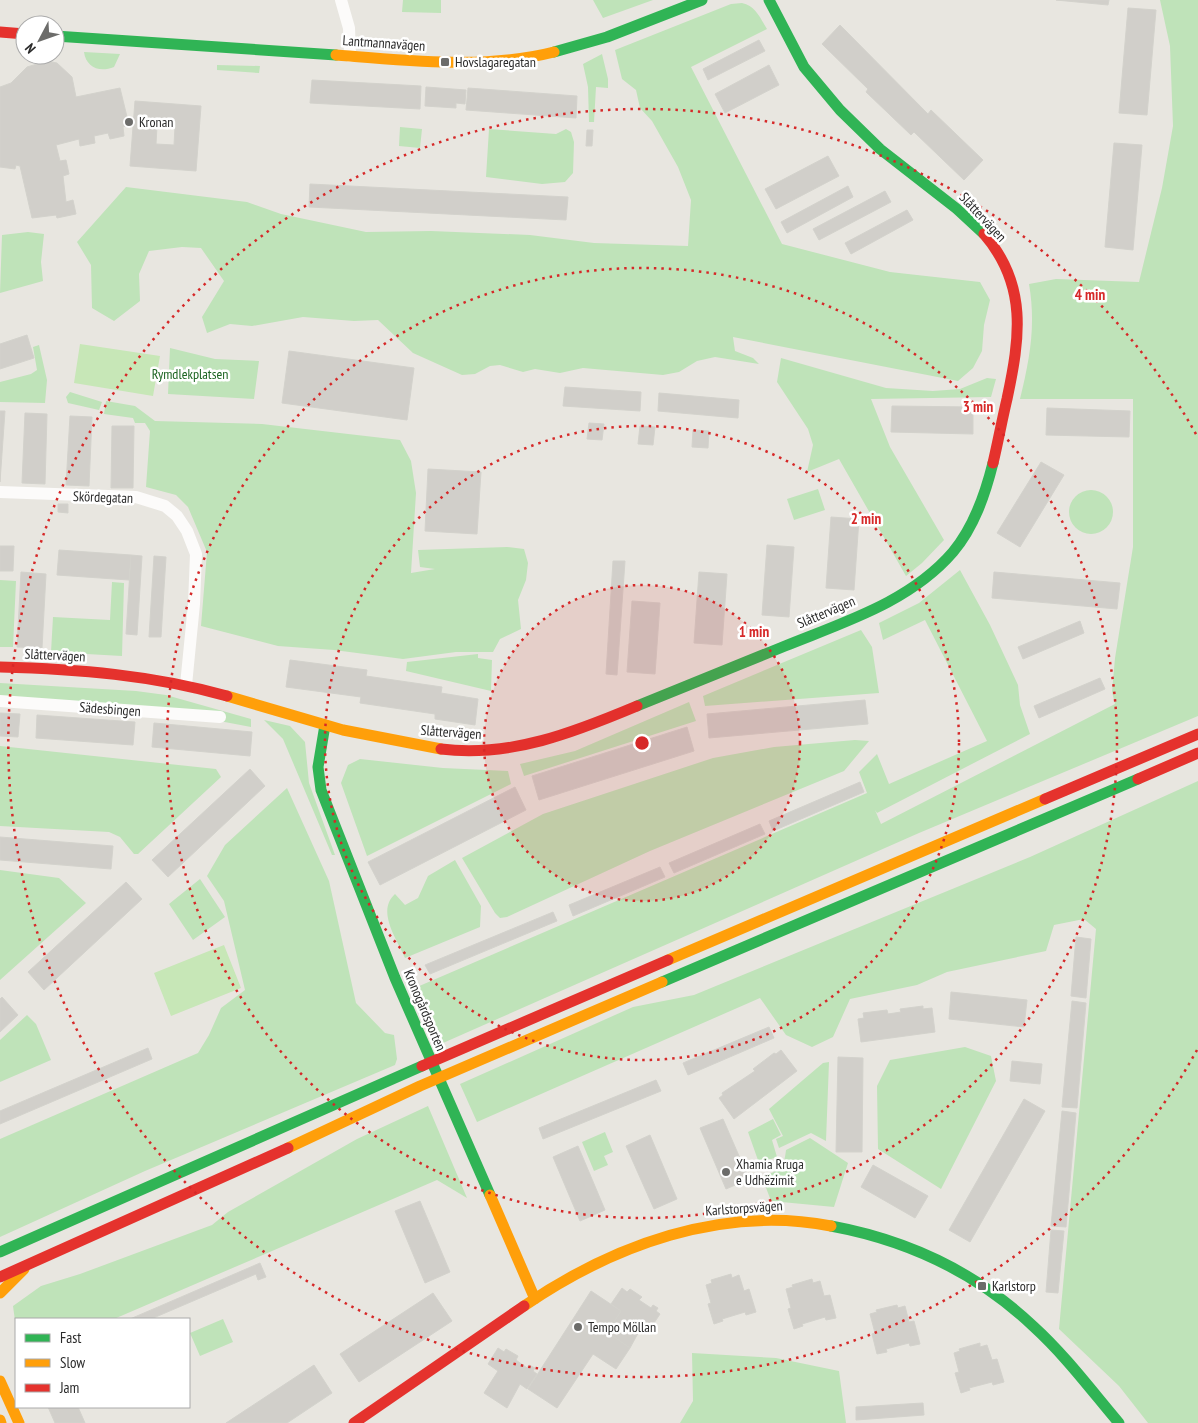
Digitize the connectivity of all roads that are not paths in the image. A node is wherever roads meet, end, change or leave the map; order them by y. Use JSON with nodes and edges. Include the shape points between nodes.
{"nodes":[{"id":1,"x":341,"y":0,"type":"edge"},
{"id":2,"x":702,"y":0,"type":"edge"},
{"id":3,"x":769,"y":0,"type":"edge"},
{"id":4,"x":0,"y":32,"type":"edge"},
{"id":5,"x":15,"y":33,"type":"edge"},
{"id":6,"x":65,"y":37,"type":"edge"},
{"id":7,"x":350,"y":56,"type":"junction"},
{"id":8,"x":0,"y":492,"type":"edge"},
{"id":9,"x":0,"y":667,"type":"edge"},
{"id":10,"x":186,"y":686,"type":"junction"},
{"id":11,"x":0,"y":701,"type":"edge"},
{"id":12,"x":220,"y":717,"type":"dead end"},
{"id":13,"x":325,"y":725,"type":"junction"},
{"id":14,"x":1198,"y":734,"type":"edge"},
{"id":15,"x":1198,"y":752,"type":"edge"},
{"id":16,"x":0,"y":1252,"type":"edge"},
{"id":17,"x":27,"y":1266,"type":"junction"},
{"id":18,"x":0,"y":1277,"type":"edge"},
{"id":19,"x":0,"y":1293,"type":"edge"},
{"id":20,"x":535,"y":1299,"type":"junction"},
{"id":21,"x":0,"y":1381,"type":"edge"},
{"id":22,"x":19,"y":1423,"type":"edge"},
{"id":23,"x":354,"y":1423,"type":"edge"},
{"id":24,"x":1119,"y":1423,"type":"edge"}],
"edges":[{"from":1,"to":7,"type":"street","via":[[349,28]]},
{"from":2,"to":7,"type":"main road","name":"Lantmannavägen","via":[[600,40],[527,58],[445,62]]},
{"from":3,"to":13,"type":"main road","name":"Slåttervägen","via":[[796,55],[850,121],[971,222],[992,244],[1011,282],[1018,306],[1017,345],[987,485],[966,532],[953,552],[935,570],[885,604],[559,737],[472,751],[431,748]]},
{"from":4,"to":5,"type":"main road"},
{"from":6,"to":7,"type":"main road","name":"Lantmannavägen"},
{"from":8,"to":10,"type":"street","name":"Skördegatan","via":[[136,497],[165,506],[177,516],[196,554]]},
{"from":9,"to":10,"type":"main road","name":"Slåttervägen","via":[[139,676]]},
{"from":10,"to":13,"type":"main road","name":"Slåttervägen"},
{"from":11,"to":12,"type":"street","name":"Sädesbingen"},
{"from":13,"to":20,"type":"main road","name":"Kronogårdsporten","via":[[318,767],[322,790],[353,877]]},
{"from":14,"to":16,"type":"main road","via":[[444,1056]]},
{"from":15,"to":17,"type":"main road","via":[[420,1086]]},
{"from":17,"to":18,"type":"main road"},
{"from":17,"to":19,"type":"main road"},
{"from":20,"to":23,"type":"main road","name":"Karlstorpsvägen"},
{"from":20,"to":24,"type":"main road","name":"Karlstorpsvägen","via":[[621,1251],[690,1228],[758,1219],[829,1224],[923,1252],[982,1286],[1030,1323]]},
{"from":21,"to":22,"type":"main road"}]}
